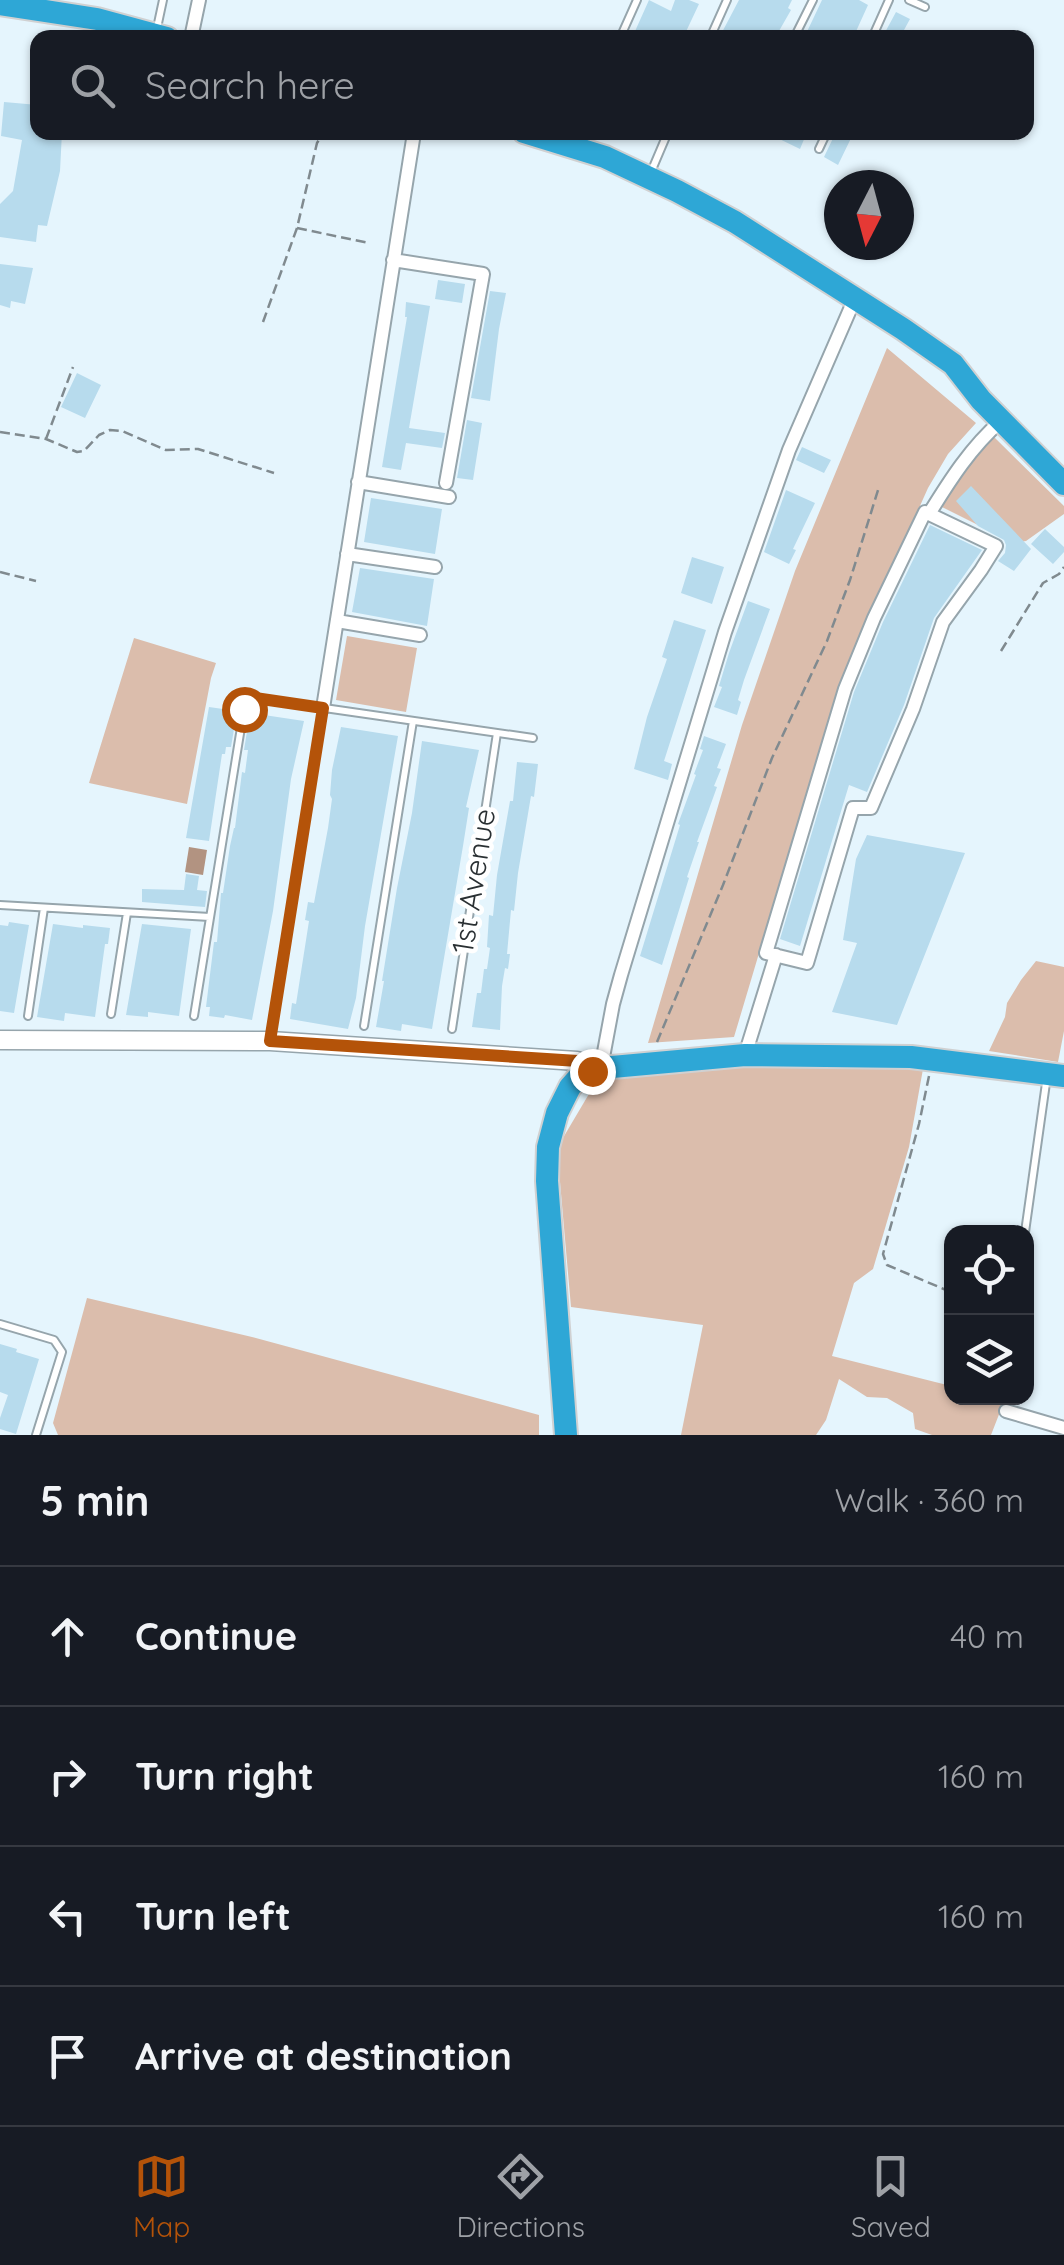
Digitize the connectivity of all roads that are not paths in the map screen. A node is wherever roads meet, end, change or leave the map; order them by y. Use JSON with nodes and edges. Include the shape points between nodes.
{"nodes":[{"id":1,"x":163,"y":0,"type":"edge"},
{"id":2,"x":199,"y":0,"type":"edge"},
{"id":3,"x":637,"y":0,"type":"edge"},
{"id":4,"x":727,"y":0,"type":"edge"},
{"id":5,"x":813,"y":0,"type":"edge"},
{"id":6,"x":890,"y":0,"type":"edge"},
{"id":7,"x":909,"y":0,"type":"edge"},
{"id":8,"x":0,"y":4,"type":"edge"},
{"id":9,"x":925,"y":7,"type":"dead end"},
{"id":10,"x":140,"y":30,"type":"edge"},
{"id":11,"x":162,"y":30,"type":"edge"},
{"id":12,"x":193,"y":30,"type":"edge"},
{"id":13,"x":624,"y":30,"type":"edge"},
{"id":14,"x":714,"y":30,"type":"edge"},
{"id":15,"x":798,"y":30,"type":"edge"},
{"id":16,"x":876,"y":30,"type":"edge"},
{"id":17,"x":413,"y":140,"type":"edge"},
{"id":18,"x":550,"y":140,"type":"edge"},
{"id":19,"x":665,"y":140,"type":"edge"},
{"id":20,"x":823,"y":140,"type":"edge"},
{"id":21,"x":819,"y":149,"type":"dead end"},
{"id":22,"x":648,"y":178,"type":"junction"},
{"id":23,"x":393,"y":260,"type":"junction"},
{"id":24,"x":854,"y":298,"type":"junction"},
{"id":25,"x":1001,"y":421,"type":"junction"},
{"id":26,"x":358,"y":482,"type":"junction"},
{"id":27,"x":1064,"y":484,"type":"edge"},
{"id":28,"x":929,"y":514,"type":"junction"},
{"id":29,"x":347,"y":554,"type":"junction"},
{"id":30,"x":435,"y":567,"type":"dead end"},
{"id":31,"x":337,"y":621,"type":"junction"},
{"id":32,"x":420,"y":635,"type":"dead end"},
{"id":33,"x":323,"y":708,"type":"junction"},
{"id":34,"x":413,"y":721,"type":"junction"},
{"id":35,"x":497,"y":733,"type":"junction"},
{"id":36,"x":533,"y":738,"type":"dead end"},
{"id":37,"x":0,"y":905,"type":"edge"},
{"id":38,"x":44,"y":908,"type":"junction"},
{"id":39,"x":127,"y":912,"type":"junction"},
{"id":40,"x":210,"y":917,"type":"junction"},
{"id":41,"x":776,"y":955,"type":"junction"},
{"id":42,"x":112,"y":1014,"type":"dead end"},
{"id":43,"x":28,"y":1016,"type":"dead end"},
{"id":44,"x":194,"y":1016,"type":"dead end"},
{"id":45,"x":364,"y":1026,"type":"dead end"},
{"id":46,"x":452,"y":1028,"type":"dead end"},
{"id":47,"x":0,"y":1040,"type":"edge"},
{"id":48,"x":270,"y":1041,"type":"junction"},
{"id":49,"x":745,"y":1055,"type":"junction"},
{"id":50,"x":597,"y":1070,"type":"junction"},
{"id":51,"x":1055,"y":1076,"type":"edge"},
{"id":52,"x":1026,"y":1225,"type":"edge"},
{"id":53,"x":0,"y":1324,"type":"edge"},
{"id":54,"x":1006,"y":1411,"type":"dead end"},
{"id":55,"x":1063,"y":1431,"type":"edge"},
{"id":56,"x":36,"y":1435,"type":"edge"},
{"id":57,"x":566,"y":1435,"type":"edge"}],
"edges":[{"from":1,"to":11,"type":"lane"},
{"from":2,"to":12,"type":"street"},
{"from":3,"to":13,"type":"lane"},
{"from":4,"to":14,"type":"lane"},
{"from":5,"to":15,"type":"lane"},
{"from":6,"to":16,"type":"lane"},
{"from":7,"to":9,"type":"lane"},
{"from":8,"to":10,"type":"highway"},
{"from":17,"to":23,"type":"street"},
{"from":18,"to":22,"type":"highway"},
{"from":19,"to":22,"type":"lane"},
{"from":20,"to":21,"type":"lane"},
{"from":22,"to":24,"type":"highway","via":[[735,222]]},
{"from":23,"to":26,"type":"street"},
{"from":23,"to":26,"type":"street","via":[[483,274],[447,490]]},
{"from":24,"to":25,"type":"highway","via":[[952,364]]},
{"from":24,"to":50,"type":"street","via":[[725,632]]},
{"from":25,"to":27,"type":"highway"},
{"from":25,"to":28,"type":"street","via":[[959,467]]},
{"from":26,"to":29,"type":"street"},
{"from":28,"to":41,"type":"street","via":[[906,548],[846,689],[766,953]]},
{"from":28,"to":41,"type":"street","via":[[996,546],[942,622],[871,808],[853,808],[807,963]]},
{"from":29,"to":30,"type":"street"},
{"from":29,"to":31,"type":"street"},
{"from":31,"to":32,"type":"street"},
{"from":31,"to":33,"type":"street"},
{"from":33,"to":34,"type":"lane"},
{"from":33,"to":40,"type":"lane","via":[[255,698],[244,709]]},
{"from":33,"to":48,"type":"lane"},
{"from":34,"to":35,"type":"lane"},
{"from":34,"to":45,"type":"lane"},
{"from":35,"to":36,"type":"lane"},
{"from":35,"to":46,"type":"lane","name":"1st Avenue"},
{"from":37,"to":38,"type":"lane"},
{"from":38,"to":39,"type":"lane"},
{"from":38,"to":43,"type":"lane"},
{"from":39,"to":40,"type":"lane"},
{"from":39,"to":42,"type":"lane"},
{"from":40,"to":44,"type":"lane"},
{"from":41,"to":49,"type":"street"},
{"from":47,"to":48,"type":"street"},
{"from":48,"to":50,"type":"street","via":[[578,1061]]},
{"from":49,"to":50,"type":"highway"},
{"from":49,"to":51,"type":"highway","via":[[911,1057]]},
{"from":50,"to":57,"type":"highway","via":[[570,1087],[548,1147]]},
{"from":51,"to":52,"type":"lane"},
{"from":53,"to":56,"type":"lane","via":[[54,1340],[62,1352]]},
{"from":54,"to":55,"type":"street"}]}
